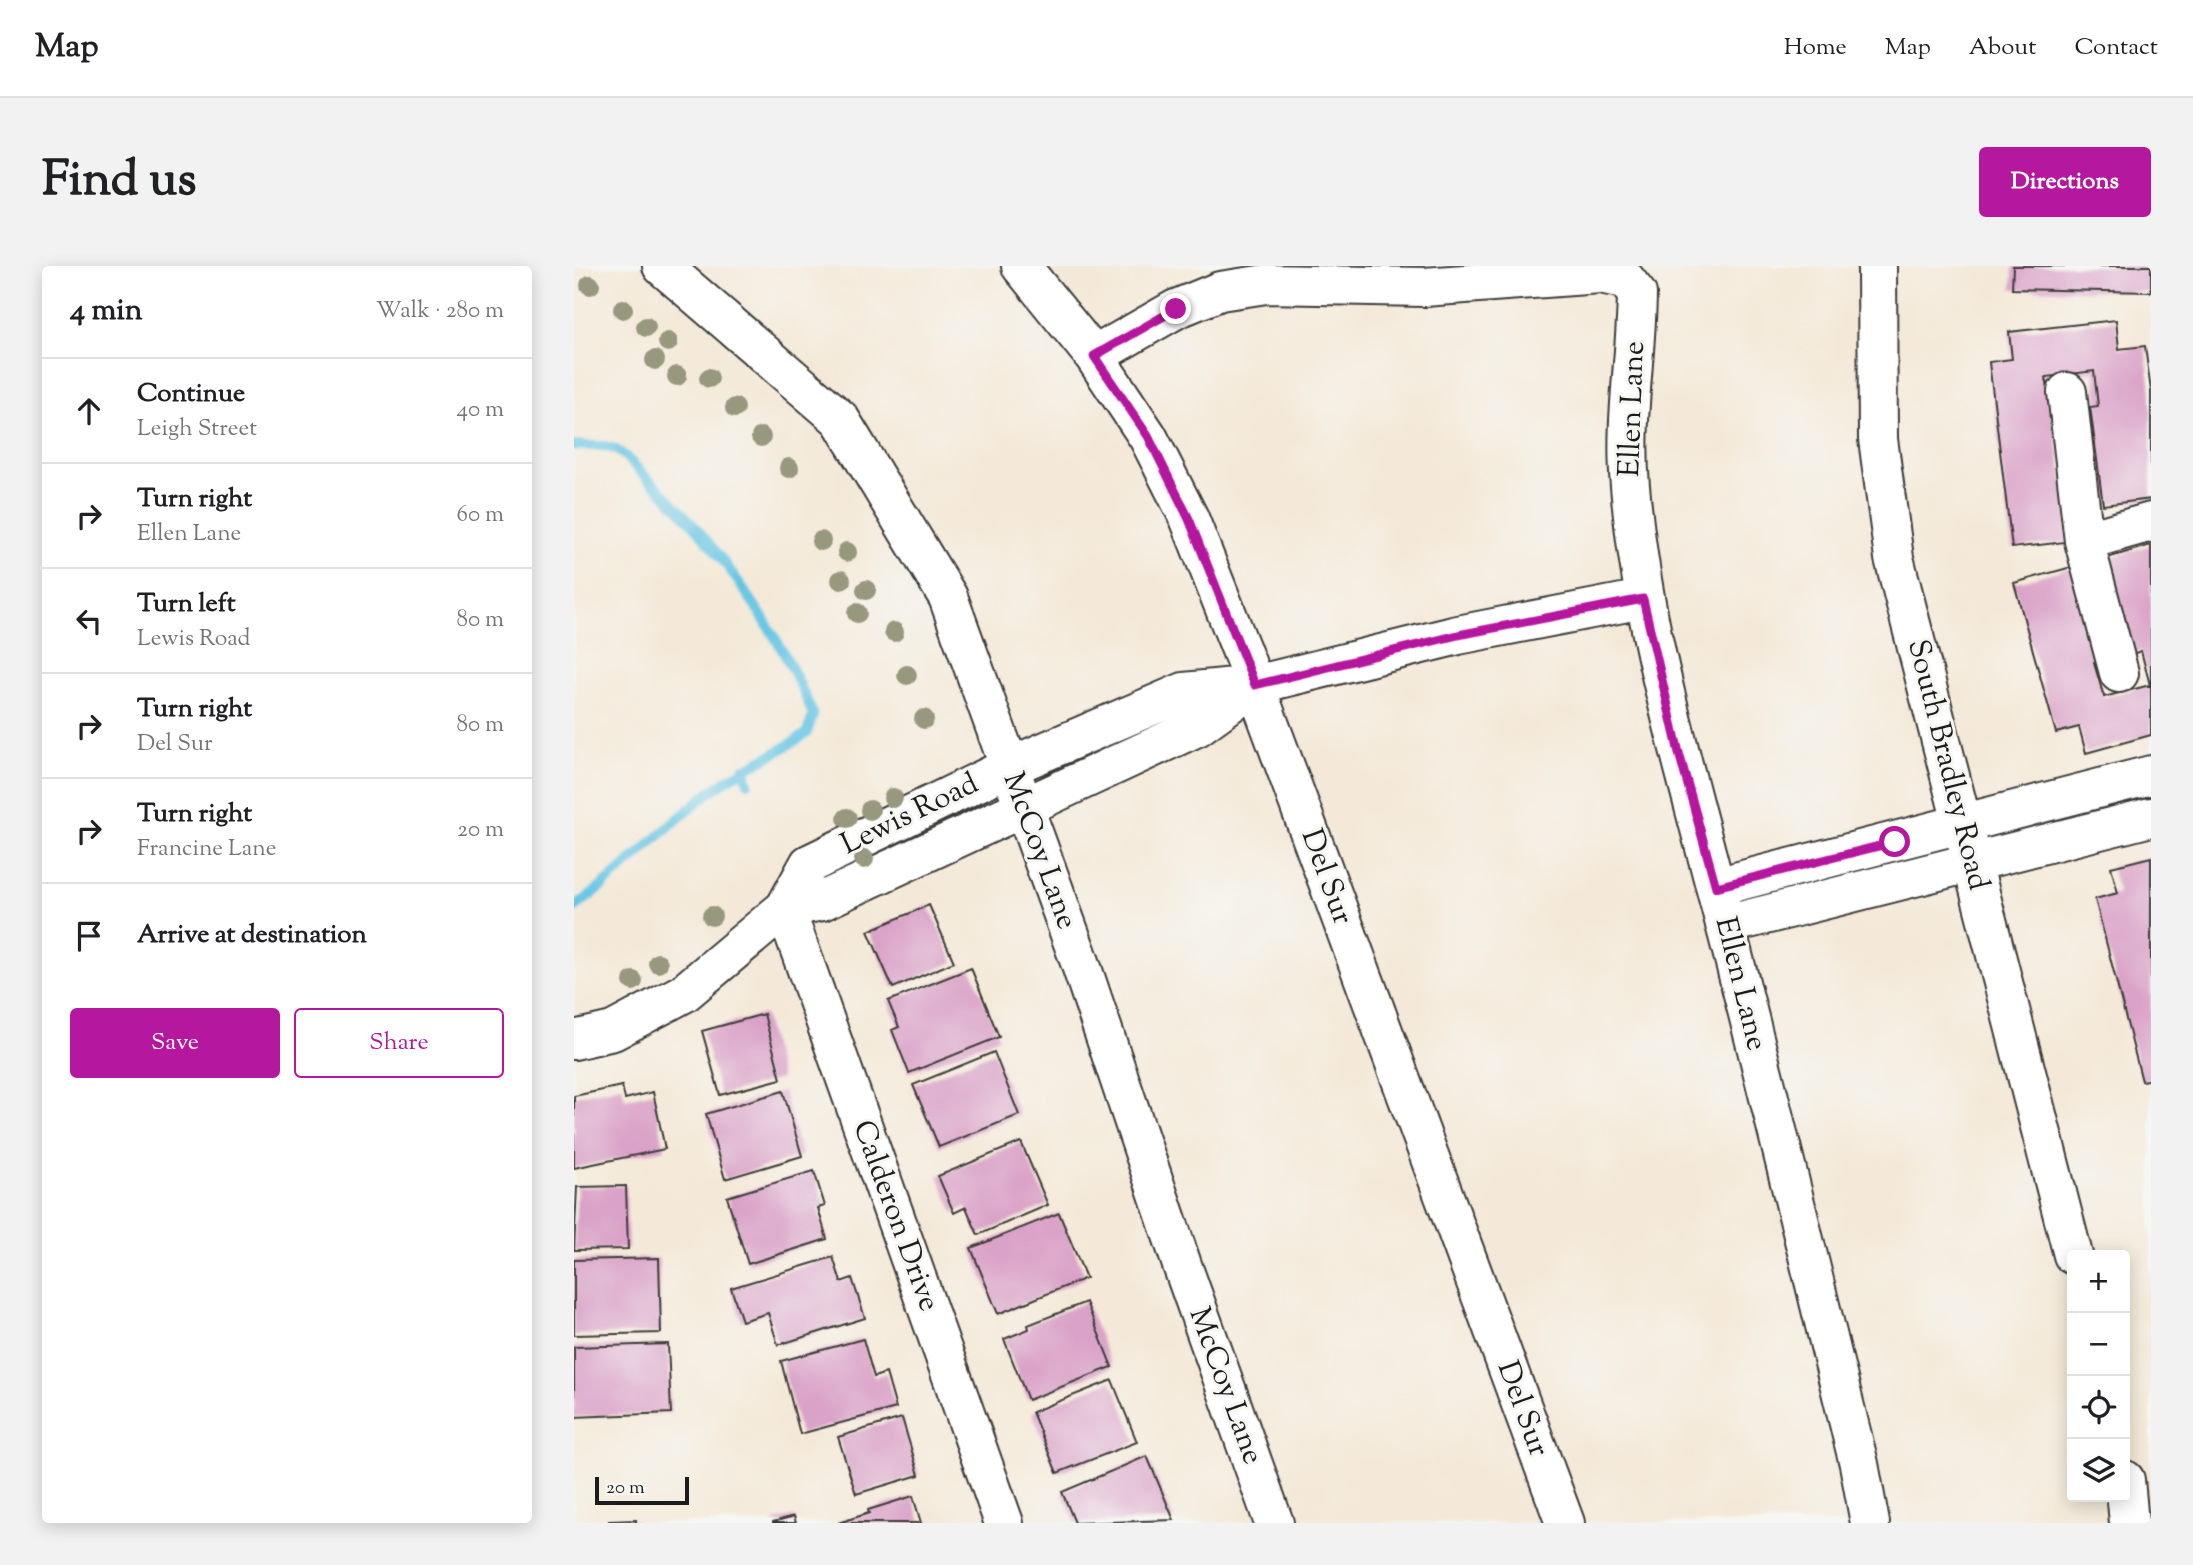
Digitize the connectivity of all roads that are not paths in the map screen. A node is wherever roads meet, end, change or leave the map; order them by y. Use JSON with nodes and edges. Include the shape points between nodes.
{"nodes":[{"id":1,"x":662,"y":266,"type":"edge"},
{"id":2,"x":1021,"y":266,"type":"edge"},
{"id":3,"x":1877,"y":266,"type":"edge"},
{"id":4,"x":1094,"y":356,"type":"junction"},
{"id":5,"x":2067,"y":392,"type":"dead end"},
{"id":6,"x":2151,"y":522,"type":"edge"},
{"id":7,"x":2084,"y":541,"type":"junction"},
{"id":8,"x":1643,"y":599,"type":"junction"},
{"id":9,"x":2119,"y":673,"type":"dead end"},
{"id":10,"x":1255,"y":685,"type":"junction"},
{"id":11,"x":1009,"y":767,"type":"junction"},
{"id":12,"x":2151,"y":775,"type":"edge"},
{"id":13,"x":1023,"y":807,"type":"junction"},
{"id":14,"x":2151,"y":817,"type":"edge"},
{"id":15,"x":1962,"y":825,"type":"junction"},
{"id":16,"x":1972,"y":862,"type":"junction"},
{"id":17,"x":1716,"y":887,"type":"junction"},
{"id":18,"x":785,"y":908,"type":"junction"},
{"id":19,"x":1725,"y":925,"type":"junction"},
{"id":20,"x":574,"y":1040,"type":"edge"},
{"id":21,"x":2072,"y":1250,"type":"edge"},
{"id":22,"x":2127,"y":1502,"type":"edge"},
{"id":23,"x":1004,"y":1523,"type":"edge"},
{"id":24,"x":1274,"y":1523,"type":"edge"},
{"id":25,"x":1565,"y":1523,"type":"edge"},
{"id":26,"x":1870,"y":1523,"type":"edge"},
{"id":27,"x":2129,"y":1523,"type":"edge"}],
"edges":[{"from":1,"to":11,"type":"street","name":"McCoy Lane","via":[[840,419],[947,597]]},
{"from":2,"to":4,"type":"street","name":"Del Sur"},
{"from":3,"to":15,"type":"street","name":"South Bradley Road","via":[[1878,439],[1895,558]]},
{"from":4,"to":8,"type":"street","name":"Ellen Lane","via":[[1176,309],[1220,292],[1266,284],[1424,287],[1600,274],[1625,279],[1637,294],[1628,415],[1630,484]]},
{"from":4,"to":10,"type":"street","name":"Del Sur","via":[[1148,436],[1189,519]]},
{"from":5,"to":7,"type":"street"},
{"from":6,"to":7,"type":"street"},
{"from":7,"to":9,"type":"street"},
{"from":8,"to":10,"type":"street","name":"Lewis Road","via":[[1458,635]]},
{"from":8,"to":17,"type":"street","name":"Ellen Lane"},
{"from":10,"to":11,"type":"street","name":"Lewis Road","via":[[1184,692]]},
{"from":10,"to":13,"type":"street","name":"Lewis Road","via":[[1197,727]]},
{"from":10,"to":25,"type":"street","name":"Del Sur"},
{"from":11,"to":13,"type":"street","name":"McCoy Lane"},
{"from":11,"to":18,"type":"street","name":"Lewis Road","via":[[809,864]]},
{"from":12,"to":15,"type":"street"},
{"from":13,"to":18,"type":"street","name":"Lewis Road","via":[[822,901]]},
{"from":13,"to":24,"type":"street","name":"McCoy Lane"},
{"from":14,"to":16,"type":"street"},
{"from":15,"to":16,"type":"street","name":"South Bradley Road"},
{"from":15,"to":17,"type":"street"},
{"from":16,"to":19,"type":"street"},
{"from":16,"to":21,"type":"street","name":"South Bradley Road"},
{"from":17,"to":19,"type":"street","name":"Ellen Lane"},
{"from":18,"to":20,"type":"street","name":"Lewis Road","via":[[684,993],[612,1031]]},
{"from":18,"to":23,"type":"street","name":"Calderon Drive"},
{"from":19,"to":26,"type":"street","name":"Ellen Lane"},
{"from":22,"to":27,"type":"street"}]}
